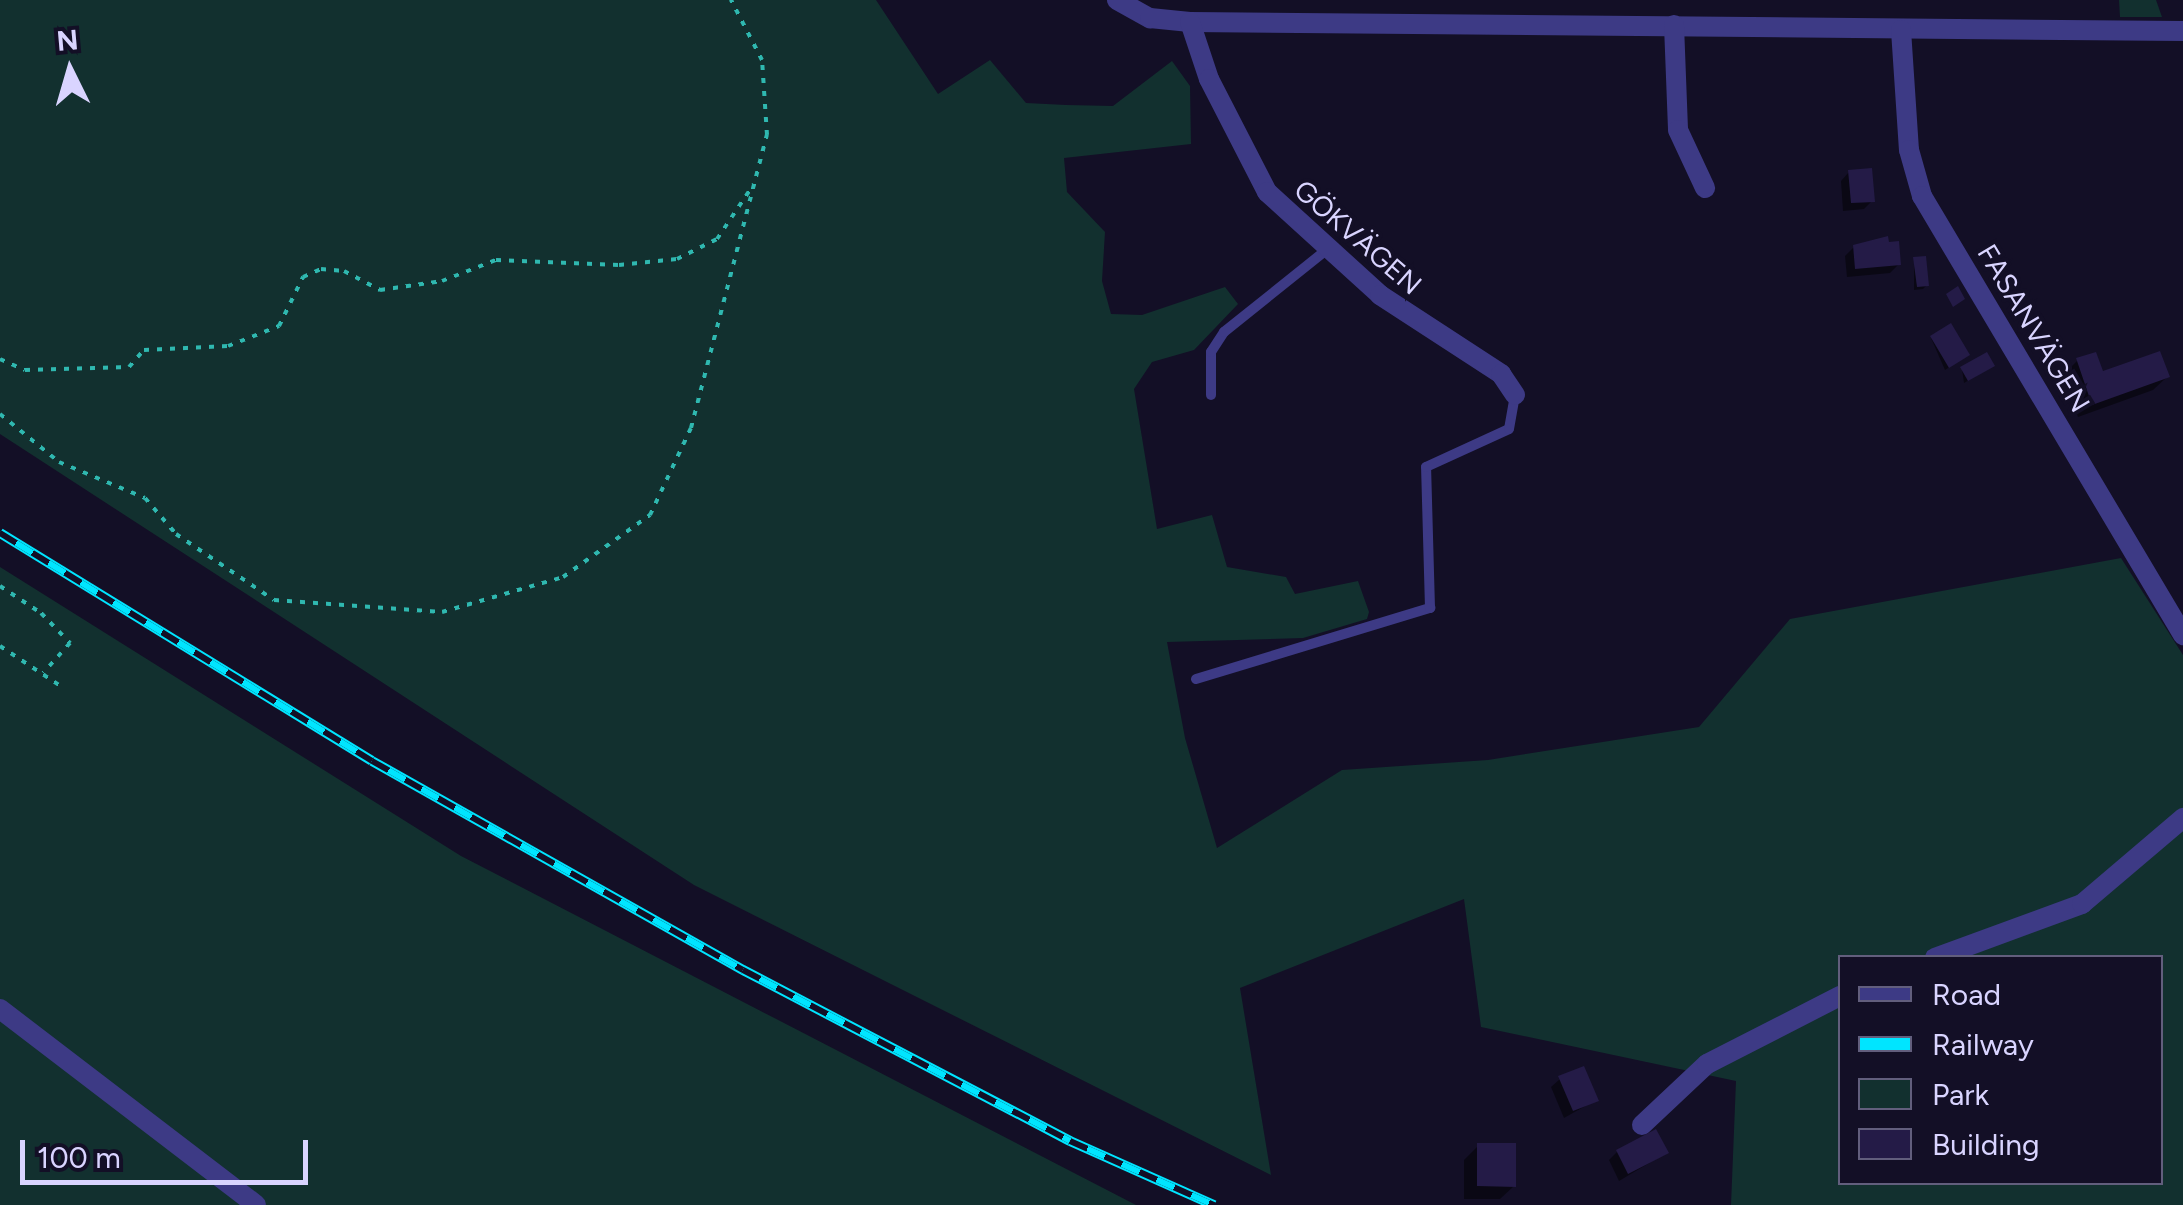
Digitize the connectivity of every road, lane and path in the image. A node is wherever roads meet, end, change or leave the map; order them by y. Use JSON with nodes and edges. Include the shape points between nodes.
{"nodes":[{"id":1,"x":730,"y":0,"type":"edge"},
{"id":2,"x":1117,"y":0,"type":"edge"},
{"id":3,"x":1190,"y":22,"type":"junction"},
{"id":4,"x":1674,"y":24,"type":"junction"},
{"id":5,"x":1901,"y":30,"type":"junction"},
{"id":6,"x":2183,"y":31,"type":"edge"},
{"id":7,"x":757,"y":179,"type":"junction"},
{"id":8,"x":1705,"y":188,"type":"dead end"},
{"id":9,"x":1329,"y":247,"type":"junction"},
{"id":10,"x":0,"y":359,"type":"edge"},
{"id":11,"x":1211,"y":395,"type":"dead end"},
{"id":12,"x":1514,"y":395,"type":"joint"},
{"id":13,"x":0,"y":414,"type":"edge"},
{"id":14,"x":0,"y":586,"type":"edge"},
{"id":15,"x":2183,"y":635,"type":"edge"},
{"id":16,"x":0,"y":646,"type":"edge"},
{"id":17,"x":42,"y":673,"type":"junction"},
{"id":18,"x":1196,"y":679,"type":"dead end"},
{"id":19,"x":59,"y":684,"type":"dead end"},
{"id":20,"x":2183,"y":818,"type":"edge"},
{"id":21,"x":1943,"y":955,"type":"edge"},
{"id":22,"x":1838,"y":997,"type":"edge"},
{"id":23,"x":0,"y":1008,"type":"edge"},
{"id":24,"x":1642,"y":1125,"type":"dead end"},
{"id":25,"x":256,"y":1205,"type":"edge"}],
"edges":[{"from":1,"to":7,"type":"path","via":[[762,60],[767,134]]},
{"from":2,"to":3,"type":"street","via":[[1150,18]]},
{"from":3,"to":4,"type":"street"},
{"from":3,"to":9,"type":"street","name":"GÖKVÄGEN","via":[[1209,79],[1267,192]]},
{"from":4,"to":5,"type":"street"},
{"from":4,"to":8,"type":"street","via":[[1678,130]]},
{"from":5,"to":6,"type":"street"},
{"from":5,"to":15,"type":"street","name":"FASANVÄGEN","via":[[1910,150],[1922,196]]},
{"from":7,"to":10,"type":"path","via":[[717,239],[677,259],[619,265],[496,260],[442,282],[380,290],[344,270],[321,269],[303,278],[279,326],[228,346],[144,350],[129,367],[24,370]]},
{"from":7,"to":13,"type":"path","via":[[691,428],[650,515],[563,577],[442,612],[274,600],[176,534],[145,498],[60,462]]},
{"from":9,"to":11,"type":"lane","via":[[1224,332],[1211,352]]},
{"from":9,"to":12,"type":"street","name":"GÖKVÄGEN","via":[[1412,320],[1502,374]]},
{"from":12,"to":18,"type":"lane","via":[[1509,429],[1426,467],[1430,608]]},
{"from":14,"to":17,"type":"path","via":[[42,613],[70,643]]},
{"from":16,"to":17,"type":"path"},
{"from":17,"to":19,"type":"path"},
{"from":20,"to":21,"type":"street","via":[[2082,904]]},
{"from":22,"to":24,"type":"street","via":[[1708,1064]]},
{"from":23,"to":25,"type":"street"}]}
